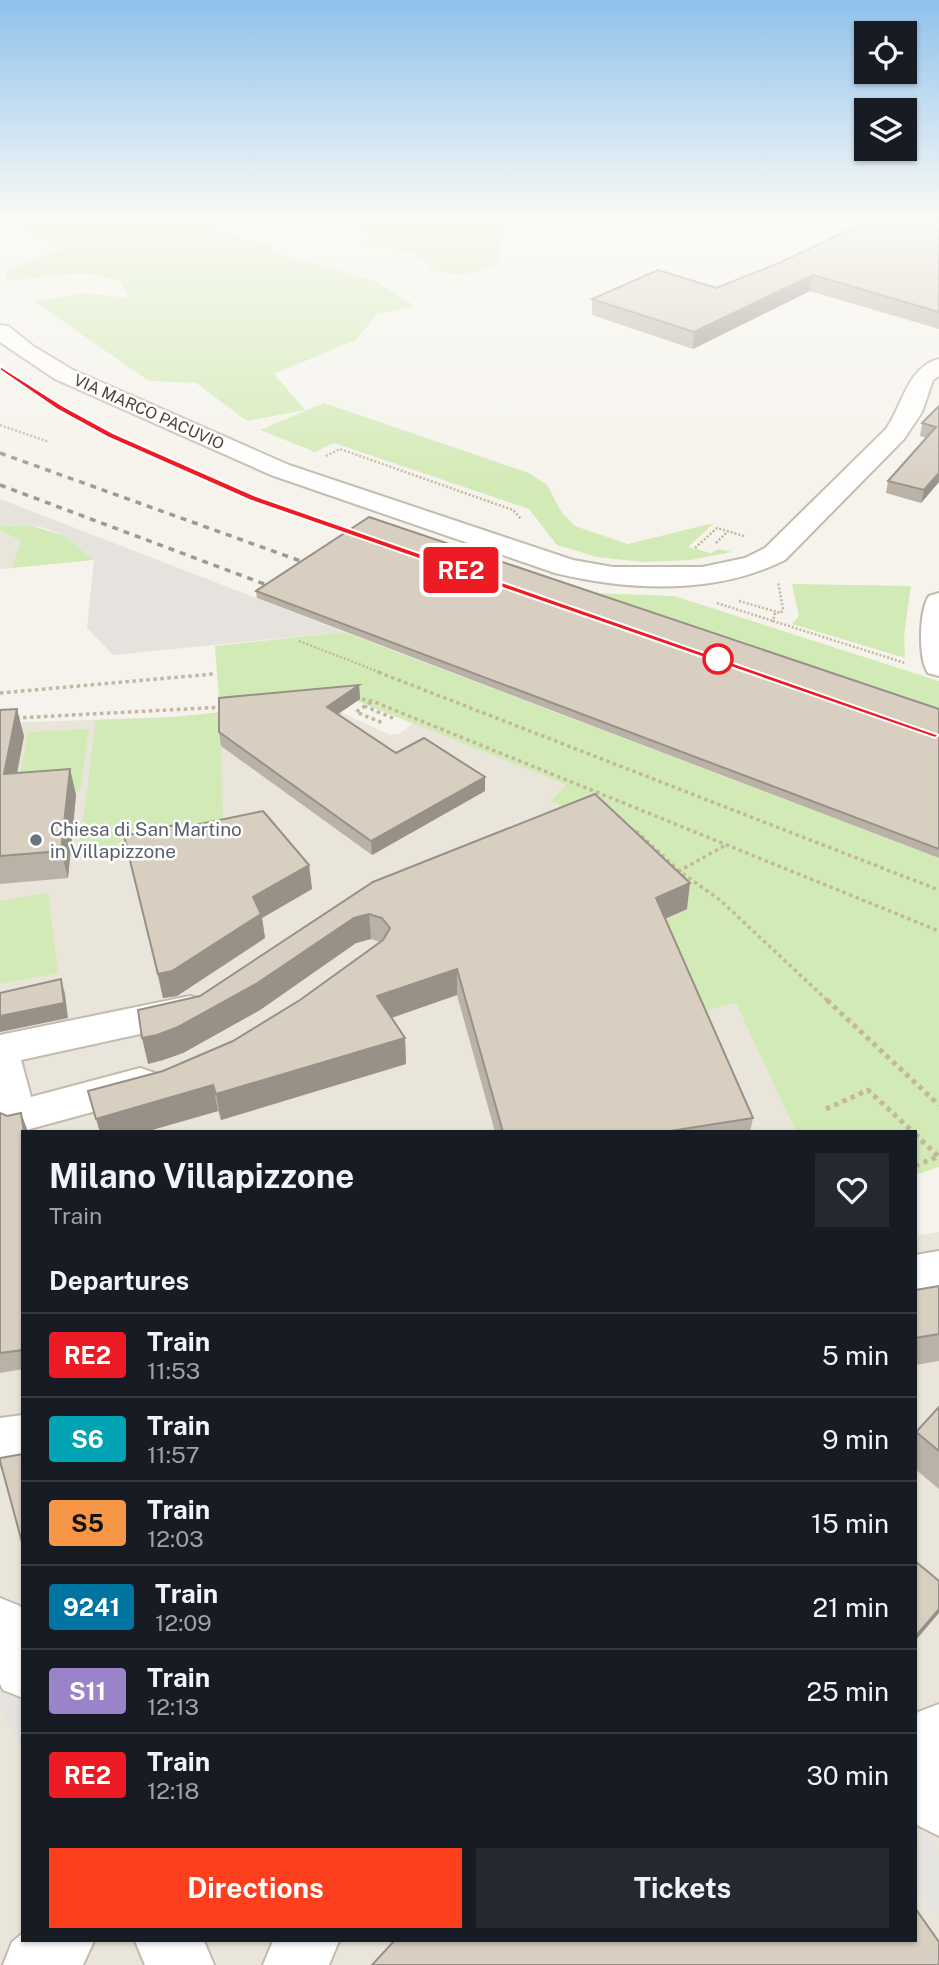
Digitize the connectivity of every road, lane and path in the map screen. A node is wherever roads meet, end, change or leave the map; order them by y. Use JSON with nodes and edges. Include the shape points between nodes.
{"nodes":[{"id":1,"x":0,"y":331,"type":"edge"},
{"id":2,"x":939,"y":366,"type":"edge"},
{"id":3,"x":0,"y":425,"type":"edge"},
{"id":4,"x":50,"y":442,"type":"dead end"},
{"id":5,"x":333,"y":464,"type":"dead end"},
{"id":6,"x":513,"y":509,"type":"dead end"},
{"id":7,"x":728,"y":531,"type":"dead end"},
{"id":8,"x":706,"y":536,"type":"dead end"},
{"id":9,"x":714,"y":545,"type":"dead end"},
{"id":10,"x":695,"y":549,"type":"dead end"},
{"id":11,"x":739,"y":601,"type":"dead end"},
{"id":12,"x":939,"y":602,"type":"edge"},
{"id":13,"x":299,"y":642,"type":"dead end"},
{"id":14,"x":926,"y":666,"type":"edge"},
{"id":15,"x":213,"y":674,"type":"dead end"},
{"id":16,"x":0,"y":693,"type":"edge"},
{"id":17,"x":343,"y":699,"type":"edge"},
{"id":18,"x":372,"y":701,"type":"junction"},
{"id":19,"x":233,"y":706,"type":"edge"},
{"id":20,"x":364,"y":706,"type":"junction"},
{"id":21,"x":14,"y":718,"type":"edge"},
{"id":22,"x":395,"y":719,"type":"dead end"},
{"id":23,"x":383,"y":723,"type":"dead end"},
{"id":24,"x":597,"y":792,"type":"junction"},
{"id":25,"x":589,"y":799,"type":"edge"},
{"id":26,"x":636,"y":831,"type":"edge"},
{"id":27,"x":724,"y":846,"type":"junction"},
{"id":28,"x":679,"y":872,"type":"junction"},
{"id":29,"x":672,"y":874,"type":"edge"},
{"id":30,"x":939,"y":890,"type":"edge"},
{"id":31,"x":939,"y":931,"type":"edge"},
{"id":32,"x":212,"y":994,"type":"edge"},
{"id":33,"x":0,"y":1050,"type":"edge"},
{"id":34,"x":0,"y":1057,"type":"edge"},
{"id":35,"x":173,"y":1076,"type":"edge"},
{"id":36,"x":939,"y":1105,"type":"edge"},
{"id":37,"x":826,"y":1110,"type":"dead end"},
{"id":38,"x":911,"y":1130,"type":"edge"},
{"id":39,"x":917,"y":1136,"type":"edge"},
{"id":40,"x":939,"y":1156,"type":"edge"},
{"id":41,"x":917,"y":1165,"type":"edge"},
{"id":42,"x":939,"y":1270,"type":"edge"},
{"id":43,"x":917,"y":1275,"type":"edge"},
{"id":44,"x":21,"y":1438,"type":"edge"},
{"id":45,"x":0,"y":1442,"type":"edge"},
{"id":46,"x":0,"y":1626,"type":"edge"},
{"id":47,"x":21,"y":1666,"type":"edge"},
{"id":48,"x":61,"y":1942,"type":"edge"},
{"id":49,"x":168,"y":1942,"type":"edge"},
{"id":50,"x":306,"y":1942,"type":"edge"},
{"id":51,"x":35,"y":1965,"type":"edge"},
{"id":52,"x":182,"y":1965,"type":"edge"},
{"id":53,"x":295,"y":1965,"type":"edge"}],
"edges":[{"from":1,"to":2,"type":"street","name":"VIA MARCO PACUVIO","via":[[63,374],[305,480],[591,574],[640,578],[722,572],[768,559],[895,434],[911,412],[923,377]]},
{"from":3,"to":4,"type":"path"},
{"from":5,"to":6,"type":"path","via":[[321,459],[340,449]]},
{"from":7,"to":9,"type":"path"},
{"from":8,"to":10,"type":"path"},
{"from":11,"to":14,"type":"path","via":[[775,613],[773,621]]},
{"from":12,"to":14,"type":"street","via":[[936,638]]},
{"from":13,"to":30,"type":"path"},
{"from":15,"to":16,"type":"path"},
{"from":17,"to":18,"type":"path"},
{"from":18,"to":20,"type":"path"},
{"from":18,"to":24,"type":"path"},
{"from":19,"to":21,"type":"path"},
{"from":20,"to":22,"type":"path"},
{"from":20,"to":23,"type":"path","via":[[356,712]]},
{"from":24,"to":25,"type":"path"},
{"from":24,"to":27,"type":"path"},
{"from":26,"to":28,"type":"path"},
{"from":27,"to":28,"type":"path"},
{"from":27,"to":31,"type":"path"},
{"from":28,"to":29,"type":"path"},
{"from":28,"to":36,"type":"path","via":[[720,900]]},
{"from":32,"to":33,"type":"street","via":[[189,1010]]},
{"from":34,"to":35,"type":"street","via":[[15,1117]]},
{"from":37,"to":38,"type":"path","via":[[868,1090]]},
{"from":39,"to":40,"type":"path"},
{"from":40,"to":41,"type":"path"},
{"from":42,"to":43,"type":"street"},
{"from":44,"to":45,"type":"street"},
{"from":46,"to":47,"type":"street"},
{"from":48,"to":51,"type":"street"},
{"from":49,"to":52,"type":"street"},
{"from":50,"to":53,"type":"street"}]}
